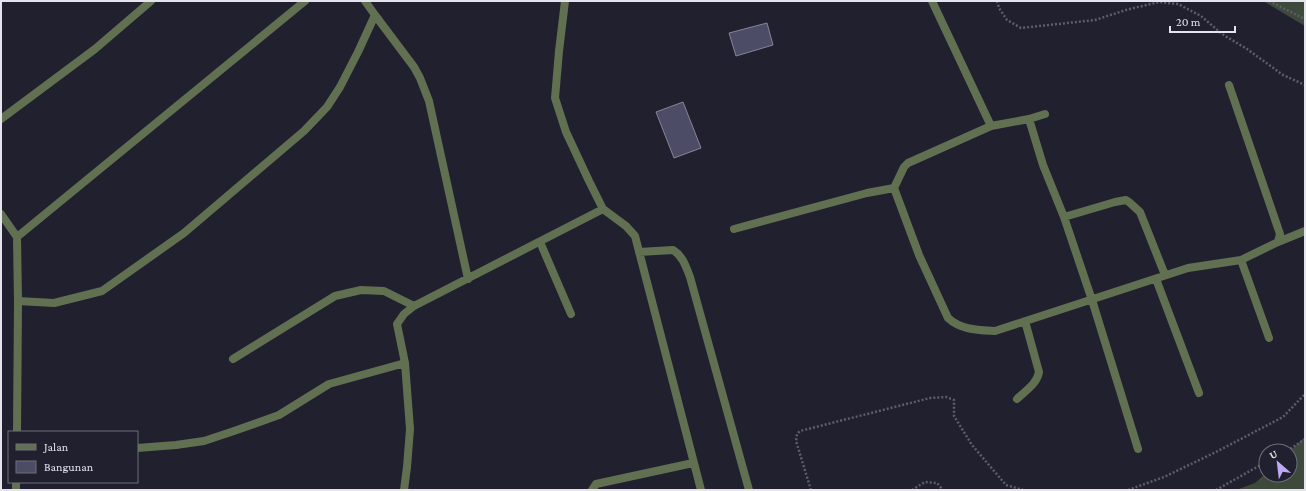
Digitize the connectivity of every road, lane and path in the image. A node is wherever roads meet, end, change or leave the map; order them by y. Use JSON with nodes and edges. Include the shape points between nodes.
{"nodes":[{"id":1,"x":152,"y":1,"type":"edge"},
{"id":2,"x":305,"y":1,"type":"edge"},
{"id":3,"x":365,"y":1,"type":"edge"},
{"id":4,"x":565,"y":1,"type":"edge"},
{"id":5,"x":932,"y":1,"type":"edge"},
{"id":6,"x":997,"y":1,"type":"edge"},
{"id":7,"x":1269,"y":1,"type":"edge"},
{"id":8,"x":375,"y":15,"type":"junction"},
{"id":9,"x":1305,"y":19,"type":"edge"},
{"id":10,"x":1229,"y":85,"type":"dead end"},
{"id":11,"x":1305,"y":85,"type":"edge"},
{"id":12,"x":1045,"y":114,"type":"dead end"},
{"id":13,"x":1,"y":119,"type":"edge"},
{"id":14,"x":1028,"y":119,"type":"junction"},
{"id":15,"x":991,"y":126,"type":"junction"},
{"id":16,"x":894,"y":188,"type":"junction"},
{"id":17,"x":603,"y":209,"type":"junction"},
{"id":18,"x":1,"y":214,"type":"edge"},
{"id":19,"x":1064,"y":217,"type":"junction"},
{"id":20,"x":734,"y":228,"type":"dead end"},
{"id":21,"x":1305,"y":231,"type":"edge"},
{"id":22,"x":17,"y":237,"type":"junction"},
{"id":23,"x":540,"y":242,"type":"junction"},
{"id":24,"x":1278,"y":242,"type":"junction"},
{"id":25,"x":639,"y":252,"type":"junction"},
{"id":26,"x":1241,"y":260,"type":"junction"},
{"id":27,"x":1165,"y":276,"type":"junction"},
{"id":28,"x":468,"y":279,"type":"junction"},
{"id":29,"x":1156,"y":279,"type":"junction"},
{"id":30,"x":1092,"y":300,"type":"junction"},
{"id":31,"x":18,"y":301,"type":"junction"},
{"id":32,"x":414,"y":306,"type":"junction"},
{"id":33,"x":571,"y":314,"type":"dead end"},
{"id":34,"x":1025,"y":321,"type":"junction"},
{"id":35,"x":1269,"y":338,"type":"dead end"},
{"id":36,"x":233,"y":359,"type":"dead end"},
{"id":37,"x":405,"y":363,"type":"junction"},
{"id":38,"x":1199,"y":393,"type":"dead end"},
{"id":39,"x":1305,"y":394,"type":"edge"},
{"id":40,"x":1017,"y":399,"type":"dead end"},
{"id":41,"x":17,"y":431,"type":"edge"},
{"id":42,"x":138,"y":448,"type":"edge"},
{"id":43,"x":1138,"y":450,"type":"dead end"},
{"id":44,"x":693,"y":463,"type":"junction"},
{"id":45,"x":1258,"y":466,"type":"edge"},
{"id":46,"x":404,"y":490,"type":"edge"},
{"id":47,"x":592,"y":490,"type":"edge"},
{"id":48,"x":701,"y":490,"type":"edge"},
{"id":49,"x":749,"y":490,"type":"edge"},
{"id":50,"x":812,"y":490,"type":"edge"},
{"id":51,"x":912,"y":490,"type":"edge"},
{"id":52,"x":943,"y":490,"type":"edge"},
{"id":53,"x":1023,"y":490,"type":"edge"},
{"id":54,"x":1128,"y":490,"type":"edge"},
{"id":55,"x":1216,"y":490,"type":"edge"}],
"edges":[{"from":1,"to":13,"type":"street","via":[[95,50]]},
{"from":2,"to":22,"type":"street"},
{"from":3,"to":8,"type":"street"},
{"from":4,"to":17,"type":"street","via":[[555,98],[566,132]]},
{"from":5,"to":15,"type":"street"},
{"from":6,"to":11,"type":"path","via":[[1007,20],[1021,28],[1095,20],[1159,2],[1178,4],[1201,16],[1222,34],[1283,75]]},
{"from":7,"to":9,"type":"path"},
{"from":8,"to":28,"type":"street","via":[[420,78],[428,101]]},
{"from":8,"to":31,"type":"street","via":[[340,87],[327,107],[304,131],[184,233],[102,291],[54,303]]},
{"from":10,"to":24,"type":"street","via":[[1280,234]]},
{"from":12,"to":14,"type":"street"},
{"from":14,"to":15,"type":"street"},
{"from":14,"to":19,"type":"street","via":[[1047,177]]},
{"from":15,"to":16,"type":"street","via":[[908,164]]},
{"from":16,"to":20,"type":"street"},
{"from":16,"to":34,"type":"street","via":[[919,256],[948,318],[954,324],[964,327],[995,331]]},
{"from":17,"to":23,"type":"street"},
{"from":17,"to":25,"type":"street","via":[[632,232]]},
{"from":18,"to":22,"type":"street"},
{"from":19,"to":27,"type":"street","via":[[1126,200],[1140,212]]},
{"from":19,"to":30,"type":"street"},
{"from":21,"to":24,"type":"street"},
{"from":22,"to":31,"type":"street"},
{"from":23,"to":28,"type":"street"},
{"from":23,"to":33,"type":"street"},
{"from":24,"to":26,"type":"street"},
{"from":25,"to":44,"type":"street"},
{"from":25,"to":49,"type":"street","via":[[673,250],[678,252],[685,263]]},
{"from":26,"to":27,"type":"street","via":[[1188,268]]},
{"from":26,"to":35,"type":"street"},
{"from":27,"to":29,"type":"street"},
{"from":28,"to":32,"type":"street"},
{"from":29,"to":30,"type":"street"},
{"from":29,"to":38,"type":"street"},
{"from":30,"to":34,"type":"street"},
{"from":30,"to":43,"type":"street"},
{"from":31,"to":41,"type":"street"},
{"from":32,"to":36,"type":"street","via":[[384,291],[361,290],[335,296]]},
{"from":32,"to":37,"type":"street","via":[[404,314],[398,324]]},
{"from":34,"to":40,"type":"street","via":[[1039,372],[1035,382]]},
{"from":37,"to":42,"type":"street","via":[[329,384],[279,415],[212,438],[176,445]]},
{"from":37,"to":46,"type":"street","via":[[410,429]]},
{"from":39,"to":54,"type":"path","via":[[1282,417],[1164,477]]},
{"from":44,"to":47,"type":"street","via":[[596,484]]},
{"from":44,"to":48,"type":"street"},
{"from":45,"to":55,"type":"path"},
{"from":50,"to":53,"type":"path","via":[[796,441],[796,434],[800,431],[930,398],[946,397],[954,400],[954,416],[972,445],[1006,485]]},
{"from":51,"to":52,"type":"path","via":[[925,482],[937,483]]}]}
